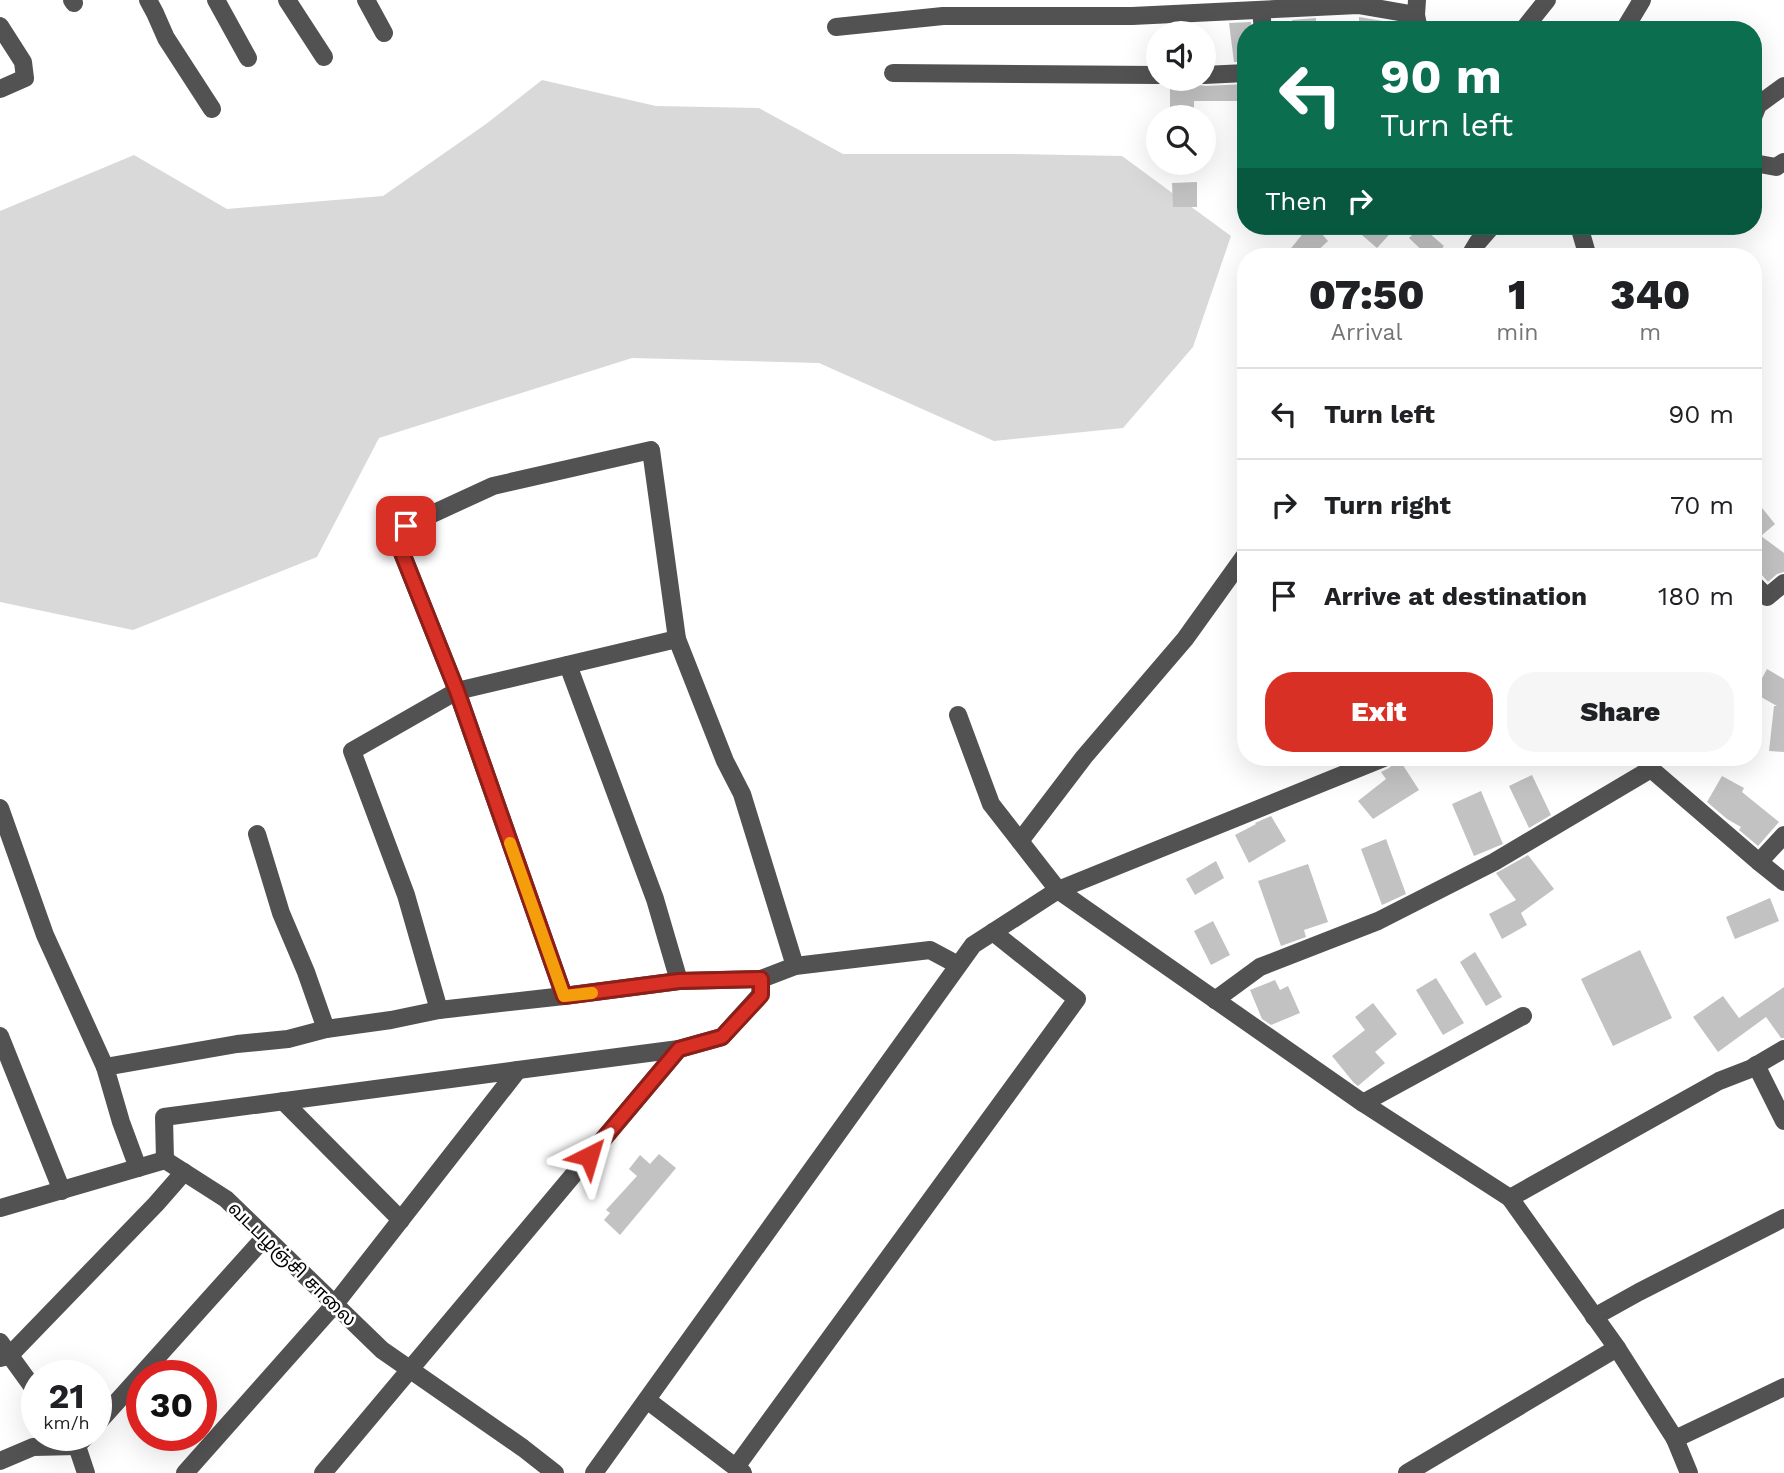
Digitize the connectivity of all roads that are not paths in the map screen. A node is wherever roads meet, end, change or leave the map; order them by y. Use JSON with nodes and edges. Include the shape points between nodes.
{"nodes":[{"id":1,"x":148,"y":0,"type":"edge"},
{"id":2,"x":216,"y":0,"type":"edge"},
{"id":3,"x":287,"y":0,"type":"edge"},
{"id":4,"x":366,"y":0,"type":"edge"},
{"id":5,"x":1642,"y":0,"type":"edge"},
{"id":6,"x":1541,"y":2,"type":"edge"},
{"id":7,"x":1345,"y":3,"type":"edge"},
{"id":8,"x":1261,"y":10,"type":"junction"},
{"id":9,"x":1417,"y":15,"type":"edge"},
{"id":10,"x":1262,"y":21,"type":"edge"},
{"id":11,"x":1529,"y":21,"type":"edge"},
{"id":12,"x":1629,"y":21,"type":"edge"},
{"id":13,"x":0,"y":26,"type":"edge"},
{"id":14,"x":836,"y":27,"type":"dead end"},
{"id":15,"x":384,"y":33,"type":"dead end"},
{"id":16,"x":324,"y":57,"type":"dead end"},
{"id":17,"x":248,"y":58,"type":"dead end"},
{"id":18,"x":893,"y":73,"type":"dead end"},
{"id":19,"x":1237,"y":73,"type":"edge"},
{"id":20,"x":1216,"y":74,"type":"edge"},
{"id":21,"x":1146,"y":75,"type":"edge"},
{"id":22,"x":1784,"y":86,"type":"edge"},
{"id":23,"x":0,"y":89,"type":"edge"},
{"id":24,"x":1762,"y":101,"type":"edge"},
{"id":25,"x":212,"y":109,"type":"dead end"},
{"id":26,"x":1784,"y":162,"type":"edge"},
{"id":27,"x":1762,"y":164,"type":"edge"},
{"id":28,"x":1237,"y":567,"type":"edge"},
{"id":29,"x":1784,"y":583,"type":"edge"},
{"id":30,"x":1762,"y":592,"type":"edge"},
{"id":31,"x":677,"y":639,"type":"junction"},
{"id":32,"x":568,"y":665,"type":"junction"},
{"id":33,"x":457,"y":691,"type":"junction"},
{"id":34,"x":958,"y":715,"type":"dead end"},
{"id":35,"x":1364,"y":766,"type":"edge"},
{"id":36,"x":1644,"y":766,"type":"edge"},
{"id":37,"x":1649,"y":766,"type":"edge"},
{"id":38,"x":0,"y":808,"type":"edge"},
{"id":39,"x":257,"y":834,"type":"dead end"},
{"id":40,"x":1784,"y":835,"type":"edge"},
{"id":41,"x":1020,"y":841,"type":"junction"},
{"id":42,"x":1759,"y":862,"type":"junction"},
{"id":43,"x":1784,"y":882,"type":"edge"},
{"id":44,"x":1058,"y":890,"type":"junction"},
{"id":45,"x":993,"y":932,"type":"junction"},
{"id":46,"x":958,"y":965,"type":"junction"},
{"id":47,"x":795,"y":966,"type":"junction"},
{"id":48,"x":761,"y":979,"type":"junction"},
{"id":49,"x":679,"y":981,"type":"junction"},
{"id":50,"x":564,"y":996,"type":"junction"},
{"id":51,"x":1216,"y":1000,"type":"junction"},
{"id":52,"x":439,"y":1010,"type":"junction"},
{"id":53,"x":1523,"y":1016,"type":"dead end"},
{"id":54,"x":326,"y":1029,"type":"junction"},
{"id":55,"x":0,"y":1036,"type":"edge"},
{"id":56,"x":679,"y":1049,"type":"junction"},
{"id":57,"x":1784,"y":1049,"type":"edge"},
{"id":58,"x":1756,"y":1065,"type":"junction"},
{"id":59,"x":105,"y":1067,"type":"junction"},
{"id":60,"x":518,"y":1070,"type":"junction"},
{"id":61,"x":283,"y":1101,"type":"junction"},
{"id":62,"x":1363,"y":1103,"type":"junction"},
{"id":63,"x":1784,"y":1121,"type":"edge"},
{"id":64,"x":165,"y":1160,"type":"junction"},
{"id":65,"x":138,"y":1168,"type":"junction"},
{"id":66,"x":184,"y":1172,"type":"junction"},
{"id":67,"x":62,"y":1191,"type":"junction"},
{"id":68,"x":1510,"y":1198,"type":"junction"},
{"id":69,"x":0,"y":1208,"type":"edge"},
{"id":70,"x":1784,"y":1218,"type":"edge"},
{"id":71,"x":401,"y":1220,"type":"junction"},
{"id":72,"x":265,"y":1237,"type":"junction"},
{"id":73,"x":335,"y":1304,"type":"junction"},
{"id":74,"x":1594,"y":1317,"type":"junction"},
{"id":75,"x":1616,"y":1348,"type":"junction"},
{"id":76,"x":3,"y":1352,"type":"edge"},
{"id":77,"x":409,"y":1369,"type":"junction"},
{"id":78,"x":21,"y":1374,"type":"edge"},
{"id":79,"x":1784,"y":1387,"type":"edge"},
{"id":80,"x":647,"y":1399,"type":"junction"},
{"id":81,"x":112,"y":1407,"type":"edge"},
{"id":82,"x":1675,"y":1439,"type":"junction"},
{"id":83,"x":24,"y":1451,"type":"edge"},
{"id":84,"x":80,"y":1451,"type":"edge"},
{"id":85,"x":0,"y":1461,"type":"edge"},
{"id":86,"x":740,"y":1470,"type":"edge"},
{"id":87,"x":86,"y":1473,"type":"edge"},
{"id":88,"x":185,"y":1473,"type":"edge"},
{"id":89,"x":323,"y":1473,"type":"edge"},
{"id":90,"x":555,"y":1473,"type":"edge"},
{"id":91,"x":594,"y":1473,"type":"edge"},
{"id":92,"x":1407,"y":1473,"type":"edge"},
{"id":93,"x":1689,"y":1473,"type":"edge"}],
"edges":[{"from":1,"to":25,"type":"street","via":[[166,38]]},
{"from":2,"to":17,"type":"street"},
{"from":3,"to":16,"type":"street"},
{"from":4,"to":15,"type":"street"},
{"from":5,"to":12,"type":"street"},
{"from":6,"to":11,"type":"street"},
{"from":7,"to":8,"type":"street"},
{"from":7,"to":9,"type":"street"},
{"from":8,"to":10,"type":"street"},
{"from":8,"to":14,"type":"street","via":[[1132,16],[943,16]]},
{"from":13,"to":23,"type":"street","via":[[23,62],[25,78]]},
{"from":18,"to":21,"type":"street"},
{"from":19,"to":20,"type":"street"},
{"from":22,"to":24,"type":"street"},
{"from":26,"to":27,"type":"street","via":[[1776,167]]},
{"from":28,"to":41,"type":"street","via":[[1185,639],[1084,757]]},
{"from":29,"to":30,"type":"street","via":[[1767,597]]},
{"from":31,"to":32,"type":"street"},
{"from":31,"to":33,"type":"street","via":[[651,450],[494,486],[406,526],[402,553]]},
{"from":31,"to":47,"type":"street","via":[[725,761],[743,794]]},
{"from":32,"to":33,"type":"street"},
{"from":32,"to":49,"type":"street","via":[[655,899]]},
{"from":33,"to":50,"type":"street"},
{"from":33,"to":52,"type":"street","via":[[352,751],[405,895]]},
{"from":34,"to":41,"type":"street","via":[[991,804]]},
{"from":35,"to":44,"type":"street"},
{"from":36,"to":51,"type":"street","via":[[1494,862],[1378,920],[1260,967]]},
{"from":37,"to":42,"type":"street"},
{"from":38,"to":59,"type":"street","via":[[45,935]]},
{"from":39,"to":54,"type":"street","via":[[281,913]]},
{"from":40,"to":42,"type":"street"},
{"from":41,"to":44,"type":"street"},
{"from":42,"to":43,"type":"street"},
{"from":44,"to":45,"type":"street"},
{"from":44,"to":51,"type":"street"},
{"from":45,"to":46,"type":"street","via":[[973,945]]},
{"from":45,"to":86,"type":"street","via":[[1077,999]]},
{"from":46,"to":47,"type":"street","via":[[930,950]]},
{"from":46,"to":80,"type":"street"},
{"from":47,"to":48,"type":"street"},
{"from":48,"to":49,"type":"street"},
{"from":48,"to":56,"type":"street","via":[[761,995],[722,1037]]},
{"from":49,"to":50,"type":"street"},
{"from":50,"to":52,"type":"street"},
{"from":51,"to":62,"type":"street"},
{"from":52,"to":54,"type":"street"},
{"from":53,"to":62,"type":"street"},
{"from":54,"to":59,"type":"street"},
{"from":55,"to":67,"type":"street"},
{"from":56,"to":60,"type":"street"},
{"from":56,"to":77,"type":"street"},
{"from":57,"to":58,"type":"street"},
{"from":58,"to":63,"type":"street"},
{"from":58,"to":68,"type":"street","via":[[1719,1081]]},
{"from":59,"to":65,"type":"street"},
{"from":60,"to":61,"type":"street"},
{"from":60,"to":71,"type":"street"},
{"from":61,"to":64,"type":"street","via":[[164,1117]]},
{"from":61,"to":71,"type":"street"},
{"from":62,"to":68,"type":"street"},
{"from":64,"to":65,"type":"street"},
{"from":64,"to":66,"type":"street","name":"வடபழஞ்சி சாலை"},
{"from":65,"to":67,"type":"street"},
{"from":66,"to":72,"type":"street","name":"வடபழஞ்சி சாலை","via":[[226,1199]]},
{"from":66,"to":76,"type":"street","via":[[156,1205]]},
{"from":67,"to":69,"type":"street"},
{"from":68,"to":74,"type":"street"},
{"from":70,"to":74,"type":"street"},
{"from":71,"to":73,"type":"street"},
{"from":72,"to":73,"type":"street","name":"வடபழஞ்சி சாலை"},
{"from":72,"to":81,"type":"street"},
{"from":73,"to":77,"type":"street","name":"வடபழஞ்சி சாலை","via":[[382,1350]]},
{"from":73,"to":88,"type":"street"},
{"from":74,"to":75,"type":"street"},
{"from":75,"to":82,"type":"street"},
{"from":75,"to":92,"type":"street"},
{"from":76,"to":78,"type":"street"},
{"from":77,"to":89,"type":"street"},
{"from":77,"to":90,"type":"street","name":"வடபழஞ்சி சாலை"},
{"from":79,"to":82,"type":"street"},
{"from":80,"to":86,"type":"street"},
{"from":80,"to":91,"type":"street"},
{"from":82,"to":93,"type":"street"},
{"from":83,"to":85,"type":"street"},
{"from":84,"to":87,"type":"street"}]}
